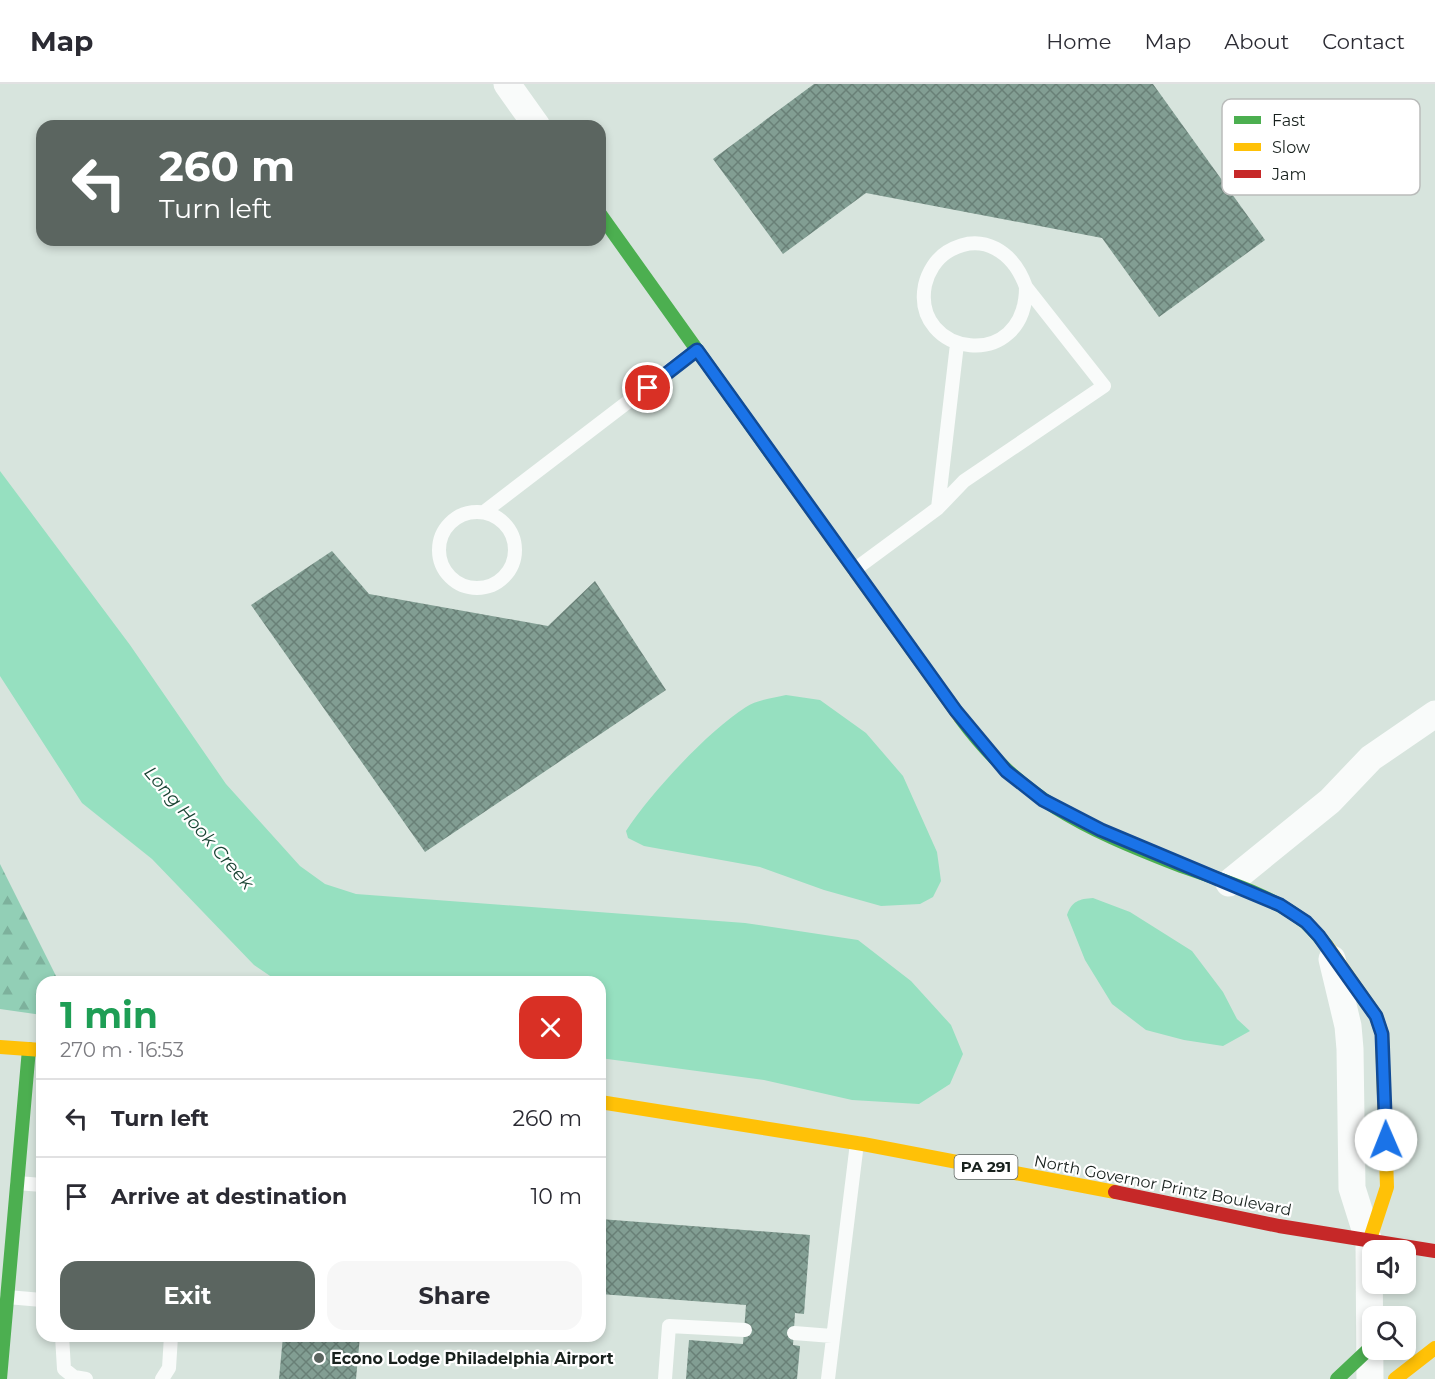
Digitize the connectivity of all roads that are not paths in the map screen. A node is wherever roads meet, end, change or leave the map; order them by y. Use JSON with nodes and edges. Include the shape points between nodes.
{"nodes":[{"id":1,"x":507,"y":84,"type":"edge"},
{"id":2,"x":533,"y":120,"type":"edge"},
{"id":3,"x":606,"y":222,"type":"edge"},
{"id":4,"x":1026,"y":287,"type":"junction"},
{"id":5,"x":957,"y":344,"type":"junction"},
{"id":6,"x":697,"y":350,"type":"junction"},
{"id":7,"x":938,"y":508,"type":"junction"},
{"id":8,"x":483,"y":512,"type":"junction"},
{"id":9,"x":854,"y":570,"type":"junction"},
{"id":10,"x":1435,"y":714,"type":"edge"},
{"id":11,"x":1229,"y":883,"type":"junction"},
{"id":12,"x":1330,"y":950,"type":"joint"},
{"id":13,"x":0,"y":1047,"type":"edge"},
{"id":14,"x":35,"y":1050,"type":"edge"},
{"id":15,"x":606,"y":1103,"type":"edge"},
{"id":16,"x":857,"y":1143,"type":"junction"},
{"id":17,"x":17,"y":1183,"type":"junction"},
{"id":18,"x":36,"y":1185,"type":"edge"},
{"id":19,"x":1362,"y":1240,"type":"edge"},
{"id":20,"x":1369,"y":1240,"type":"edge"},
{"id":21,"x":1416,"y":1248,"type":"edge"},
{"id":22,"x":1435,"y":1251,"type":"edge"},
{"id":23,"x":7,"y":1297,"type":"junction"},
{"id":24,"x":36,"y":1299,"type":"edge"},
{"id":25,"x":2,"y":1323,"type":"edge"},
{"id":26,"x":744,"y":1330,"type":"dead end"},
{"id":27,"x":794,"y":1333,"type":"dead end"},
{"id":28,"x":832,"y":1336,"type":"junction"},
{"id":29,"x":62,"y":1342,"type":"edge"},
{"id":30,"x":171,"y":1342,"type":"edge"},
{"id":31,"x":1435,"y":1348,"type":"edge"},
{"id":32,"x":1362,"y":1356,"type":"edge"},
{"id":33,"x":1370,"y":1360,"type":"edge"},
{"id":34,"x":0,"y":1379,"type":"edge"},
{"id":35,"x":86,"y":1379,"type":"edge"},
{"id":36,"x":162,"y":1379,"type":"edge"},
{"id":37,"x":665,"y":1379,"type":"edge"},
{"id":38,"x":828,"y":1379,"type":"edge"},
{"id":39,"x":1337,"y":1379,"type":"edge"},
{"id":40,"x":1370,"y":1379,"type":"edge"},
{"id":41,"x":1395,"y":1379,"type":"edge"}],
"edges":[{"from":1,"to":2,"type":"street"},
{"from":3,"to":6,"type":"street"},
{"from":4,"to":5,"type":"lane","via":[[1026,305],[1020,321],[1008,335],[993,344]]},
{"from":4,"to":5,"type":"lane","via":[[1009,256],[993,247],[961,245],[946,252],[927,277],[924,301],[932,324]]},
{"from":4,"to":7,"type":"lane","via":[[1104,386],[964,481]]},
{"from":5,"to":7,"type":"lane"},
{"from":6,"to":8,"type":"lane"},
{"from":6,"to":9,"type":"street"},
{"from":7,"to":9,"type":"lane"},
{"from":8,"to":8,"type":"lane","via":[[459,516],[443,533],[439,544],[444,567],[451,577],[472,587],[497,582],[507,573],[515,549],[506,524]]},
{"from":9,"to":11,"type":"street","via":[[974,736],[1006,771],[1043,800],[1101,830]]},
{"from":10,"to":11,"type":"street","via":[[1371,758],[1330,801]]},
{"from":11,"to":12,"type":"street","via":[[1306,922]]},
{"from":12,"to":20,"type":"street","via":[[1348,1026],[1352,1188]]},
{"from":13,"to":14,"type":"street"},
{"from":14,"to":17,"type":"street"},
{"from":15,"to":16,"type":"street","name":"North Governor Printz Boulevard","number":"PA 291"},
{"from":16,"to":19,"type":"street","name":"North Governor Printz Boulevard","number":"PA 291"},
{"from":16,"to":28,"type":"lane"},
{"from":17,"to":18,"type":"lane"},
{"from":17,"to":23,"type":"street"},
{"from":21,"to":22,"type":"street","name":"North Governor Printz Boulevard","number":"PA 291"},
{"from":23,"to":24,"type":"lane"},
{"from":23,"to":25,"type":"street"},
{"from":25,"to":34,"type":"street"},
{"from":26,"to":37,"type":"lane","via":[[669,1326]]},
{"from":27,"to":28,"type":"lane"},
{"from":28,"to":38,"type":"lane"},
{"from":29,"to":35,"type":"lane","via":[[64,1369],[74,1377]]},
{"from":30,"to":36,"type":"lane","via":[[169,1368]]},
{"from":31,"to":41,"type":"street"},
{"from":32,"to":39,"type":"street"},
{"from":33,"to":40,"type":"street"}]}
